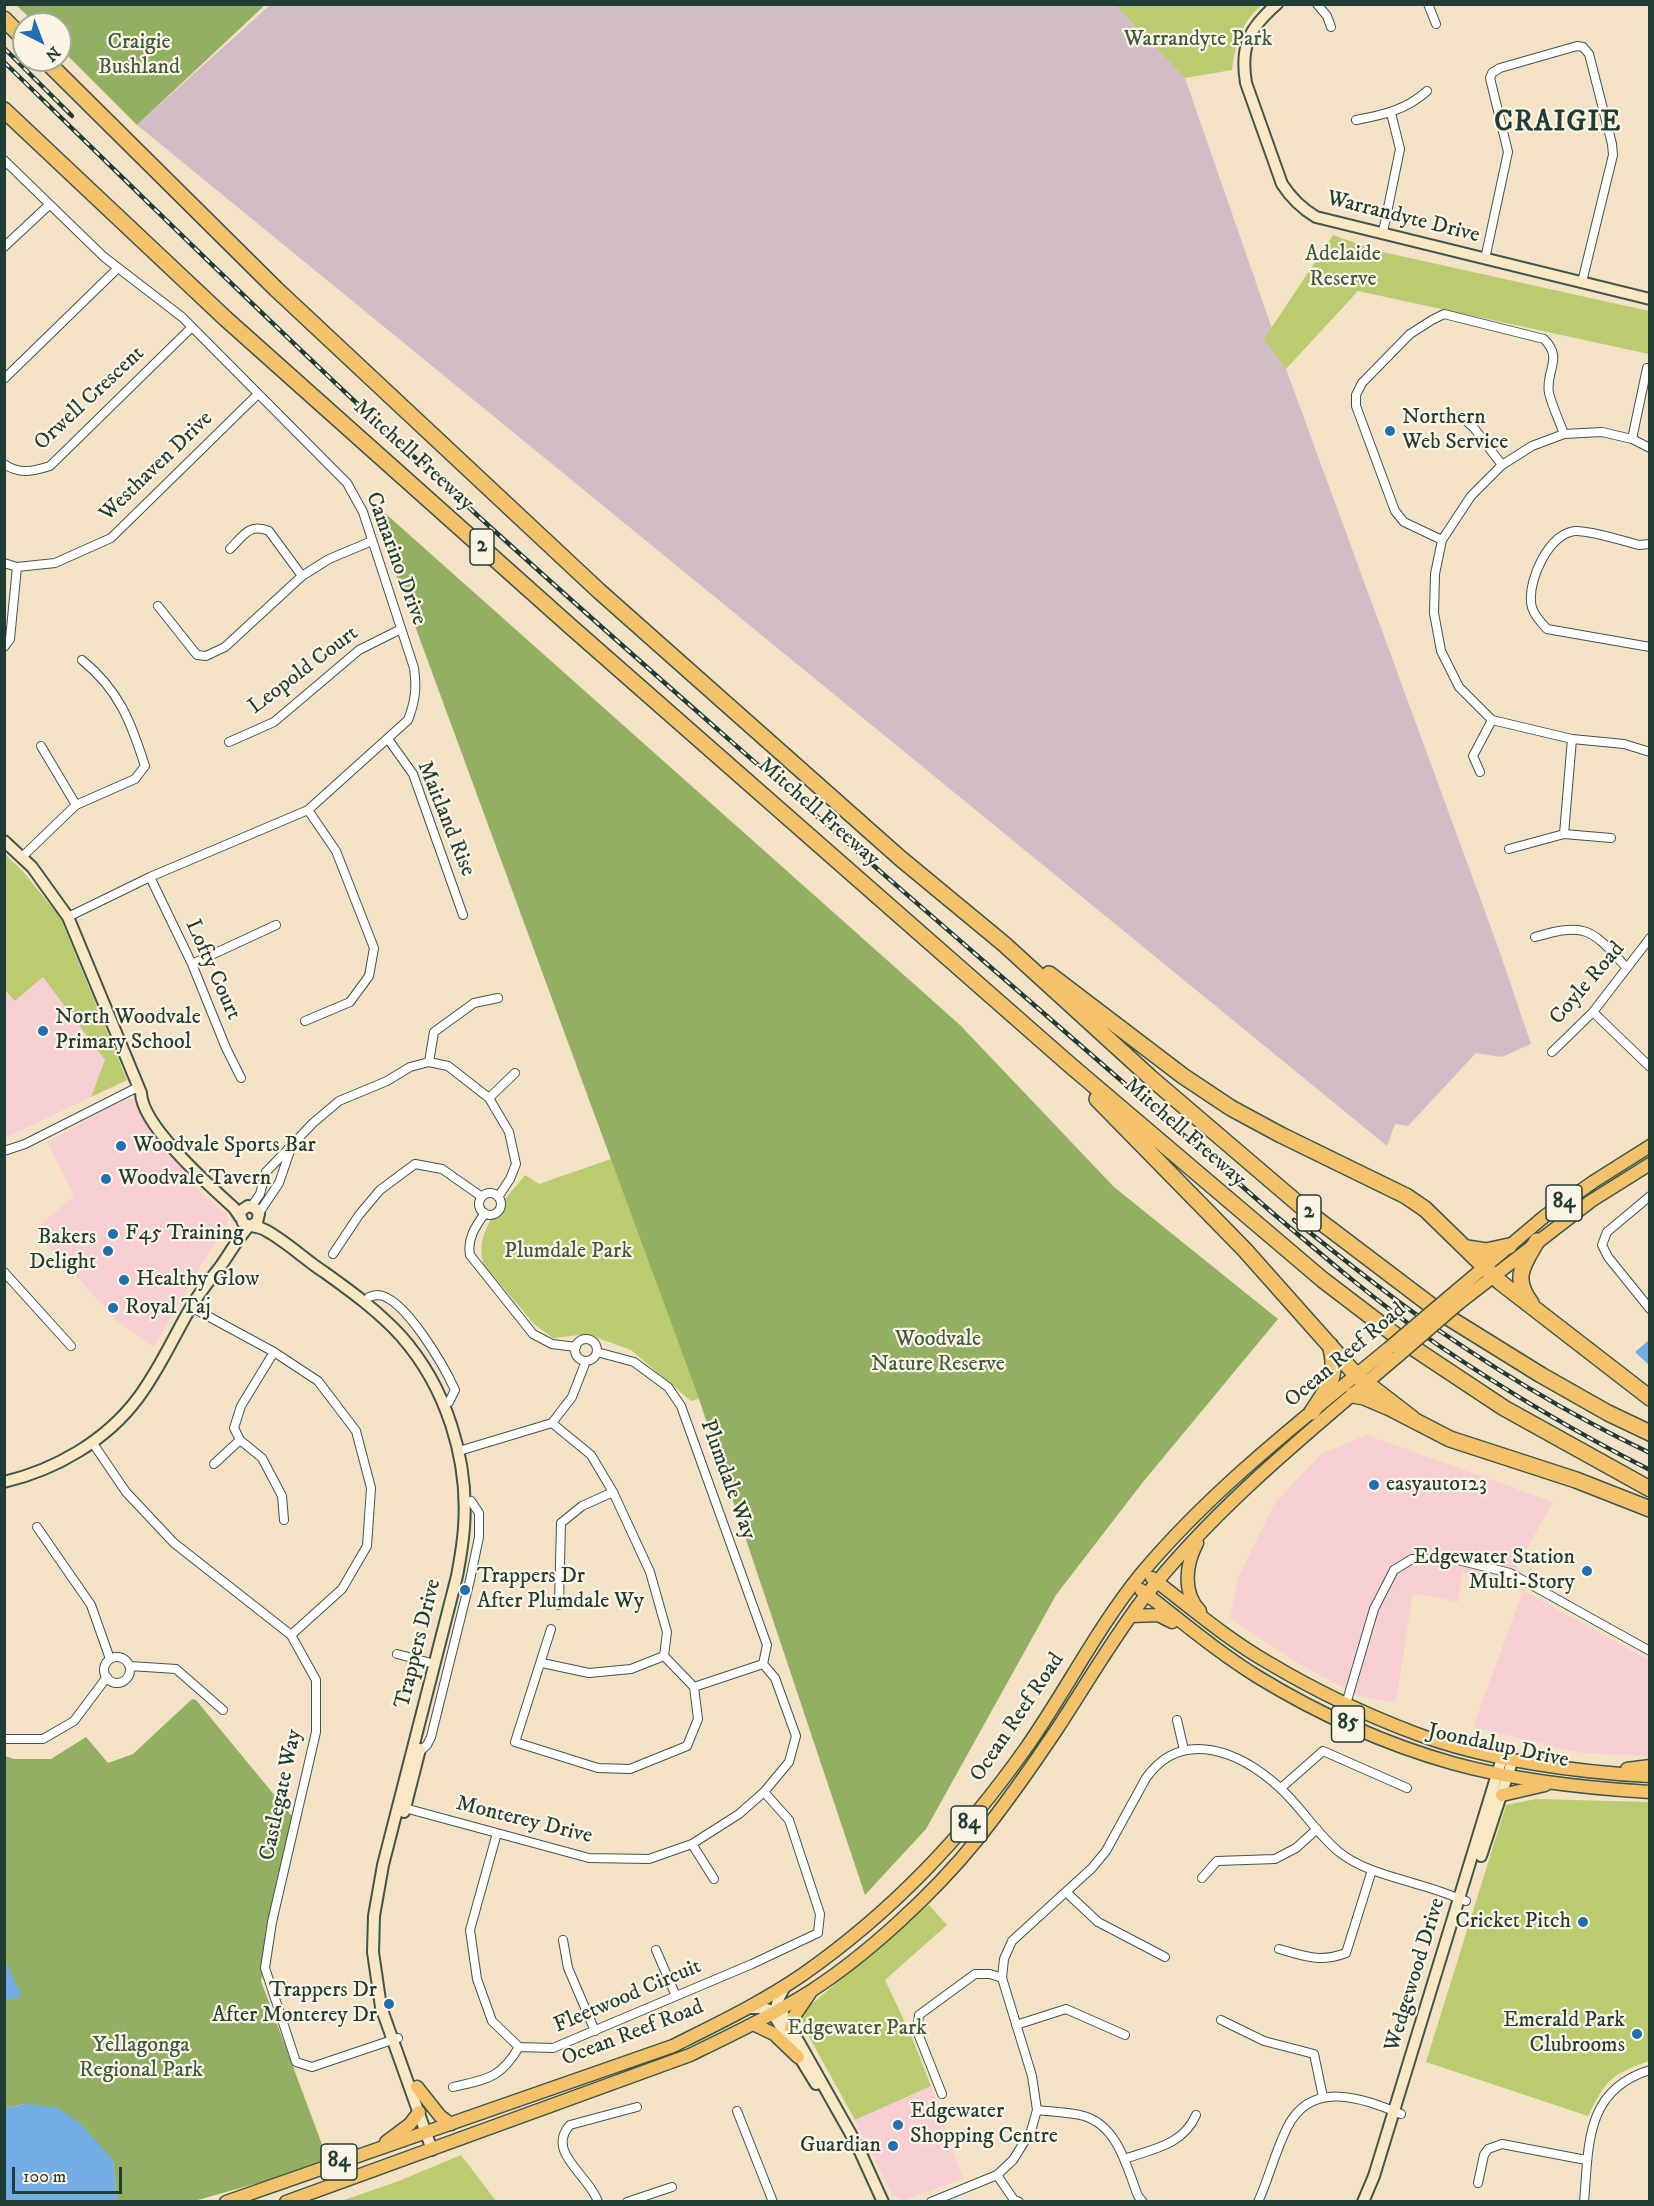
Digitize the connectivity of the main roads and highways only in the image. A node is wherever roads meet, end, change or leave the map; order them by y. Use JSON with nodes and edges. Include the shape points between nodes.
{"nodes":[{"id":1,"x":1277,"y":4,"type":"edge"},
{"id":2,"x":57,"y":72,"type":"edge"},
{"id":3,"x":4,"y":110,"type":"edge"},
{"id":4,"x":1650,"y":299,"type":"edge"},
{"id":5,"x":4,"y":841,"type":"edge"},
{"id":6,"x":1004,"y":944,"type":"junction"},
{"id":7,"x":1070,"y":1065,"type":"junction"},
{"id":8,"x":140,"y":1090,"type":"junction"},
{"id":9,"x":1650,"y":1146,"type":"edge"},
{"id":10,"x":1650,"y":1164,"type":"edge"},
{"id":11,"x":254,"y":1210,"type":"junction"},
{"id":12,"x":240,"y":1217,"type":"junction"},
{"id":13,"x":250,"y":1226,"type":"junction"},
{"id":14,"x":1536,"y":1241,"type":"junction"},
{"id":15,"x":1509,"y":1246,"type":"junction"},
{"id":16,"x":1467,"y":1248,"type":"junction"},
{"id":17,"x":1489,"y":1272,"type":"junction"},
{"id":18,"x":208,"y":1280,"type":"junction"},
{"id":19,"x":1539,"y":1312,"type":"junction"},
{"id":20,"x":1330,"y":1345,"type":"junction"},
{"id":21,"x":1361,"y":1380,"type":"junction"},
{"id":22,"x":1353,"y":1395,"type":"junction"},
{"id":23,"x":1650,"y":1398,"type":"edge"},
{"id":24,"x":1312,"y":1413,"type":"junction"},
{"id":25,"x":1413,"y":1419,"type":"junction"},
{"id":26,"x":1650,"y":1433,"type":"edge"},
{"id":27,"x":462,"y":1450,"type":"junction"},
{"id":28,"x":4,"y":1482,"type":"edge"},
{"id":29,"x":1650,"y":1489,"type":"edge"},
{"id":30,"x":1650,"y":1509,"type":"edge"},
{"id":31,"x":1204,"y":1529,"type":"junction"},
{"id":32,"x":1144,"y":1572,"type":"junction"},
{"id":33,"x":1157,"y":1582,"type":"junction"},
{"id":34,"x":1133,"y":1584,"type":"junction"},
{"id":35,"x":1147,"y":1595,"type":"junction"},
{"id":36,"x":1131,"y":1616,"type":"junction"},
{"id":37,"x":1212,"y":1625,"type":"junction"},
{"id":38,"x":1202,"y":1639,"type":"junction"},
{"id":39,"x":1508,"y":1758,"type":"junction"},
{"id":40,"x":1650,"y":1766,"type":"edge"},
{"id":41,"x":1611,"y":1773,"type":"junction"},
{"id":42,"x":1504,"y":1774,"type":"junction"},
{"id":43,"x":1650,"y":1776,"type":"edge"},
{"id":44,"x":1555,"y":1783,"type":"junction"},
{"id":45,"x":1650,"y":1792,"type":"edge"},
{"id":46,"x":1502,"y":1795,"type":"junction"},
{"id":47,"x":401,"y":1808,"type":"junction"},
{"id":48,"x":1463,"y":1900,"type":"junction"},
{"id":49,"x":912,"y":1908,"type":"junction"},
{"id":50,"x":854,"y":1936,"type":"junction"},
{"id":51,"x":786,"y":1985,"type":"junction"},
{"id":52,"x":813,"y":1990,"type":"junction"},
{"id":53,"x":746,"y":2008,"type":"junction"},
{"id":54,"x":775,"y":2011,"type":"junction"},
{"id":55,"x":753,"y":2024,"type":"junction"},
{"id":56,"x":791,"y":2029,"type":"junction"},
{"id":57,"x":395,"y":2039,"type":"junction"},
{"id":58,"x":798,"y":2057,"type":"junction"},
{"id":59,"x":417,"y":2087,"type":"junction"},
{"id":60,"x":419,"y":2112,"type":"junction"},
{"id":61,"x":1397,"y":2112,"type":"junction"},
{"id":62,"x":451,"y":2124,"type":"junction"},
{"id":63,"x":429,"y":2131,"type":"junction"},
{"id":64,"x":436,"y":2149,"type":"junction"},
{"id":65,"x":372,"y":2151,"type":"junction"},
{"id":66,"x":226,"y":2202,"type":"edge"},
{"id":67,"x":286,"y":2202,"type":"edge"},
{"id":68,"x":877,"y":2202,"type":"edge"},
{"id":69,"x":883,"y":2202,"type":"edge"},
{"id":70,"x":1362,"y":2202,"type":"edge"},
{"id":71,"x":1370,"y":2202,"type":"edge"}],
"edges":[{"from":1,"to":4,"type":"main road","name":"Warrandyte Drive","via":[[1247,40],[1244,71],[1282,184],[1297,204],[1316,217]]},
{"from":2,"to":6,"type":"highway","name":"Mitchell Freeway","number":"2","via":[[276,289],[599,591],[900,858]]},
{"from":3,"to":7,"type":"highway","name":"Mitchell Freeway","number":"2","via":[[234,327]]},
{"from":5,"to":8,"type":"main road","name":"Trappers Drive","via":[[32,867],[69,917]]},
{"from":6,"to":16,"type":"highway","via":[[1059,980],[1231,1108],[1406,1196]]},
{"from":6,"to":26,"type":"highway","name":"Mitchell Freeway","number":"2","via":[[1151,1078],[1309,1213],[1441,1313],[1541,1375]]},
{"from":7,"to":20,"type":"highway","via":[[1100,1102],[1244,1249]]},
{"from":7,"to":29,"type":"highway","name":"Mitchell Freeway","number":"2","via":[[1323,1280],[1394,1334],[1504,1408]]},
{"from":8,"to":11,"type":"main road","name":"Trappers Drive","via":[[174,1140],[202,1171]]},
{"from":8,"to":12,"type":"main road","name":"Trappers Drive","via":[[141,1100],[171,1145]]},
{"from":9,"to":15,"type":"main road","name":"Ocean Reef Road","number":"84","via":[[1583,1188]]},
{"from":10,"to":14,"type":"main road","name":"Ocean Reef Road","number":"84"},
{"from":11,"to":12,"type":"main road","via":[[242,1210]]},
{"from":11,"to":13,"type":"main road","via":[[257,1222]]},
{"from":11,"to":27,"type":"main road","name":"Trappers Drive","via":[[392,1317],[430,1365],[449,1402]]},
{"from":12,"to":13,"type":"main road"},
{"from":12,"to":18,"type":"main road"},
{"from":13,"to":18,"type":"main road"},
{"from":13,"to":27,"type":"main road","name":"Trappers Drive","via":[[264,1229],[349,1289],[402,1338],[435,1387]]},
{"from":14,"to":17,"type":"main road","name":"Ocean Reef Road","number":"84"},
{"from":14,"to":19,"type":"highway","via":[[1520,1282],[1524,1294]]},
{"from":15,"to":16,"type":"highway","via":[[1486,1251]]},
{"from":15,"to":17,"type":"main road","name":"Ocean Reef Road","number":"84"},
{"from":16,"to":17,"type":"highway"},
{"from":17,"to":19,"type":"highway"},
{"from":17,"to":21,"type":"main road","name":"Ocean Reef Road","number":"84","bridge":true},
{"from":18,"to":28,"type":"main road","via":[[153,1377],[109,1429],[49,1467]]},
{"from":19,"to":23,"type":"highway"},
{"from":20,"to":21,"type":"highway"},
{"from":20,"to":24,"type":"highway","via":[[1334,1358],[1332,1380]]},
{"from":21,"to":22,"type":"main road","name":"Ocean Reef Road","number":"84"},
{"from":21,"to":24,"type":"main road","name":"Ocean Reef Road","number":"84"},
{"from":21,"to":25,"type":"highway"},
{"from":22,"to":25,"type":"highway"},
{"from":22,"to":31,"type":"main road","name":"Ocean Reef Road","number":"84"},
{"from":24,"to":32,"type":"main road","name":"Ocean Reef Road","number":"84","via":[[1250,1464]]},
{"from":25,"to":30,"type":"highway","via":[[1450,1439]]},
{"from":27,"to":47,"type":"main road","name":"Trappers Drive","via":[[464,1535]]},
{"from":27,"to":47,"type":"main road","name":"Trappers Drive","via":[[471,1501],[466,1554],[419,1752]]},
{"from":31,"to":33,"type":"main road","name":"Ocean Reef Road","number":"84"},
{"from":31,"to":37,"type":"main road","via":[[1187,1572],[1195,1606]]},
{"from":32,"to":33,"type":"main road","name":"Joondalup Drive","number":"85"},
{"from":32,"to":34,"type":"main road","name":"Ocean Reef Road","number":"84"},
{"from":33,"to":35,"type":"main road","name":"Ocean Reef Road","number":"84"},
{"from":33,"to":37,"type":"main road","name":"Joondalup Drive","number":"85"},
{"from":34,"to":35,"type":"main road","name":"Joondalup Drive","number":"85"},
{"from":34,"to":50,"type":"main road","name":"Ocean Reef Road","number":"84","via":[[986,1803],[923,1875]]},
{"from":35,"to":36,"type":"main road","name":"Ocean Reef Road","number":"84"},
{"from":35,"to":38,"type":"main road","name":"Joondalup Drive","number":"85"},
{"from":36,"to":38,"type":"main road","via":[[1158,1615]]},
{"from":36,"to":49,"type":"main road","name":"Ocean Reef Road","number":"84","via":[[981,1835]]},
{"from":37,"to":39,"type":"main road","name":"Joondalup Drive","number":"85","via":[[1268,1663],[1346,1704],[1418,1735]]},
{"from":38,"to":42,"type":"main road","name":"Joondalup Drive","number":"85","via":[[1258,1677],[1338,1719],[1453,1764]]},
{"from":39,"to":41,"type":"main road","name":"Joondalup Drive","number":"85"},
{"from":39,"to":42,"type":"main road","name":"Wedgewood Drive"},
{"from":40,"to":41,"type":"main road"},
{"from":41,"to":43,"type":"main road","name":"Joondalup Drive","number":"85"},
{"from":42,"to":44,"type":"main road","name":"Joondalup Drive","number":"85"},
{"from":42,"to":46,"type":"main road","name":"Wedgewood Drive"},
{"from":42,"to":48,"type":"main road","name":"Wedgewood Drive"},
{"from":44,"to":45,"type":"main road","name":"Joondalup Drive","number":"85"},
{"from":44,"to":46,"type":"main road"},
{"from":46,"to":48,"type":"main road","name":"Wedgewood Drive"},
{"from":47,"to":57,"type":"main road","name":"Trappers Drive","via":[[378,1893],[374,1952],[381,2007]]},
{"from":48,"to":61,"type":"main road","name":"Wedgewood Drive"},
{"from":49,"to":50,"type":"main road","via":[[866,1942],[857,1942]]},
{"from":49,"to":52,"type":"main road","name":"Ocean Reef Road","number":"84"},
{"from":50,"to":51,"type":"main road","name":"Ocean Reef Road","number":"84"},
{"from":51,"to":53,"type":"main road","name":"Ocean Reef Road","number":"84"},
{"from":51,"to":54,"type":"main road"},
{"from":52,"to":54,"type":"main road","name":"Ocean Reef Road","number":"84"},
{"from":52,"to":56,"type":"main road","via":[[793,2018]]},
{"from":53,"to":54,"type":"main road"},
{"from":53,"to":62,"type":"main road","name":"Ocean Reef Road","number":"84","via":[[673,2046]]},
{"from":54,"to":55,"type":"main road","name":"Ocean Reef Road","number":"84"},
{"from":54,"to":56,"type":"main road","via":[[783,2014]]},
{"from":54,"to":58,"type":"main road"},
{"from":55,"to":58,"type":"main road","via":[[774,2034]]},
{"from":55,"to":64,"type":"main road","name":"Ocean Reef Road","number":"84","via":[[690,2055]]},
{"from":56,"to":69,"type":"main road","via":[[857,2145]]},
{"from":57,"to":59,"type":"main road","name":"Trappers Drive"},
{"from":57,"to":60,"type":"main road","name":"Trappers Drive"},
{"from":58,"to":68,"type":"main road"},
{"from":59,"to":62,"type":"main road"},
{"from":59,"to":63,"type":"main road","name":"Trappers Drive"},
{"from":60,"to":63,"type":"main road","name":"Trappers Drive"},
{"from":60,"to":65,"type":"main road","via":[[406,2127]]},
{"from":61,"to":70,"type":"main road","name":"Wedgewood Drive"},
{"from":61,"to":71,"type":"main road","name":"Wedgewood Drive"},
{"from":62,"to":63,"type":"main road","name":"Ocean Reef Road","number":"84"},
{"from":63,"to":64,"type":"main road","name":"Trappers Drive"},
{"from":63,"to":65,"type":"main road","name":"Ocean Reef Road","number":"84"},
{"from":64,"to":67,"type":"main road","name":"Ocean Reef Road","number":"84"},
{"from":65,"to":66,"type":"main road","name":"Ocean Reef Road","number":"84"}]}
